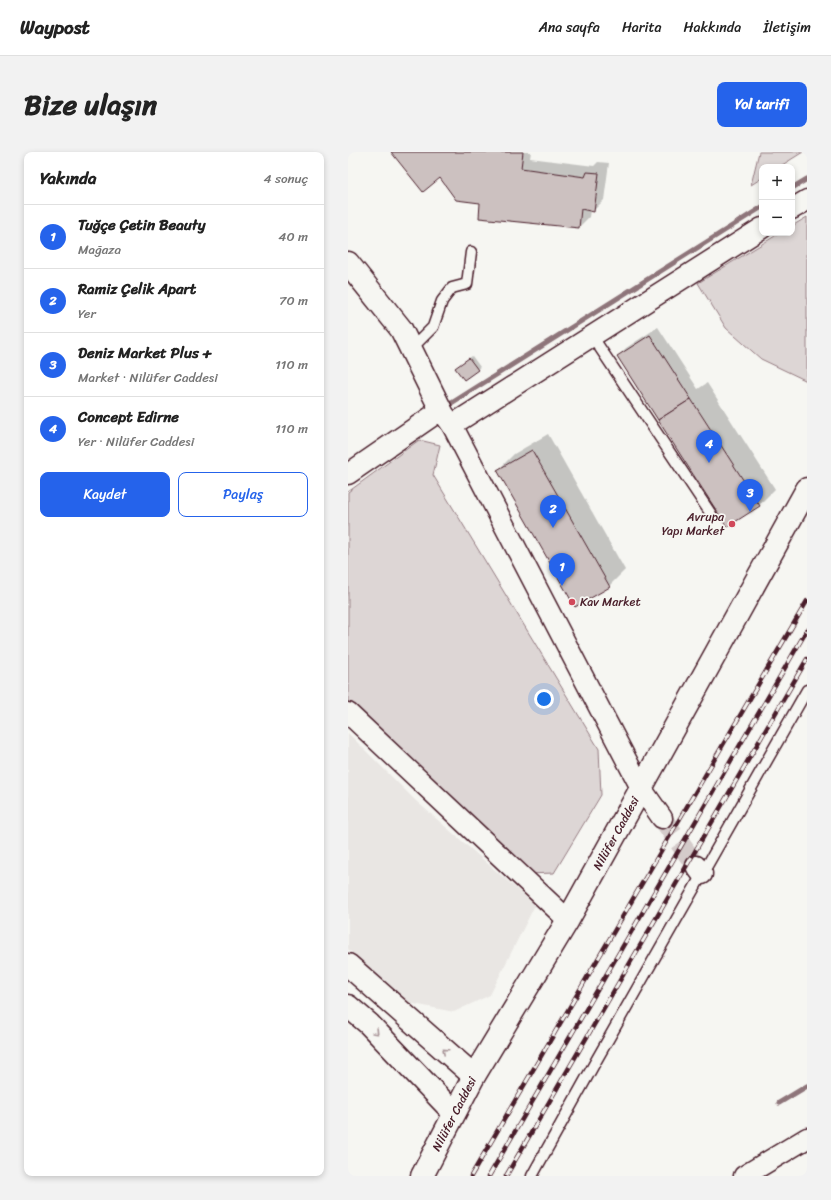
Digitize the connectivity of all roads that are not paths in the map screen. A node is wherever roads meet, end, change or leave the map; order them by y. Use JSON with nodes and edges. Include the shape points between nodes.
{"nodes":[{"id":1,"x":807,"y":200,"type":"edge"},
{"id":2,"x":795,"y":207,"type":"edge"},
{"id":3,"x":759,"y":230,"type":"edge"},
{"id":4,"x":471,"y":252,"type":"dead end"},
{"id":5,"x":348,"y":263,"type":"edge"},
{"id":6,"x":592,"y":336,"type":"junction"},
{"id":7,"x":411,"y":349,"type":"junction"},
{"id":8,"x":447,"y":418,"type":"junction"},
{"id":9,"x":348,"y":474,"type":"edge"},
{"id":10,"x":807,"y":489,"type":"edge"},
{"id":11,"x":711,"y":514,"type":"dead end"},
{"id":12,"x":807,"y":690,"type":"edge"},
{"id":13,"x":348,"y":713,"type":"edge"},
{"id":14,"x":641,"y":788,"type":"junction"},
{"id":15,"x":662,"y":818,"type":"tunnel mouth"},
{"id":16,"x":568,"y":920,"type":"junction"},
{"id":17,"x":348,"y":965,"type":"edge"},
{"id":18,"x":348,"y":1006,"type":"edge"},
{"id":19,"x":474,"y":1076,"type":"junction"},
{"id":20,"x":454,"y":1113,"type":"junction"},
{"id":21,"x":807,"y":1138,"type":"edge"},
{"id":22,"x":422,"y":1176,"type":"edge"},
{"id":23,"x":532,"y":1176,"type":"edge"},
{"id":24,"x":744,"y":1176,"type":"edge"}],
"edges":[{"from":1,"to":2,"type":"street"},
{"from":3,"to":6,"type":"street"},
{"from":4,"to":7,"type":"lane","via":[[467,284],[452,288],[442,302],[433,327]]},
{"from":5,"to":7,"type":"main road","via":[[401,329]]},
{"from":6,"to":8,"type":"street"},
{"from":6,"to":11,"type":"lane"},
{"from":7,"to":8,"type":"main road"},
{"from":8,"to":9,"type":"street"},
{"from":8,"to":14,"type":"street"},
{"from":10,"to":14,"type":"main road","name":"Nilüfer Caddesi"},
{"from":12,"to":23,"type":"lane","via":[[699,870]]},
{"from":13,"to":16,"type":"street"},
{"from":14,"to":15,"type":"street"},
{"from":14,"to":16,"type":"main road","name":"Nilüfer Caddesi"},
{"from":16,"to":19,"type":"main road","name":"Nilüfer Caddesi"},
{"from":19,"to":17,"type":"main road","one_way":true},
{"from":18,"to":20,"type":"main road","one_way":true,"via":[[369,1024]]},
{"from":19,"to":20,"type":"main road","name":"Nilüfer Caddesi"},
{"from":20,"to":22,"type":"main road","name":"Nilüfer Caddesi"},
{"from":21,"to":24,"type":"street"}]}
